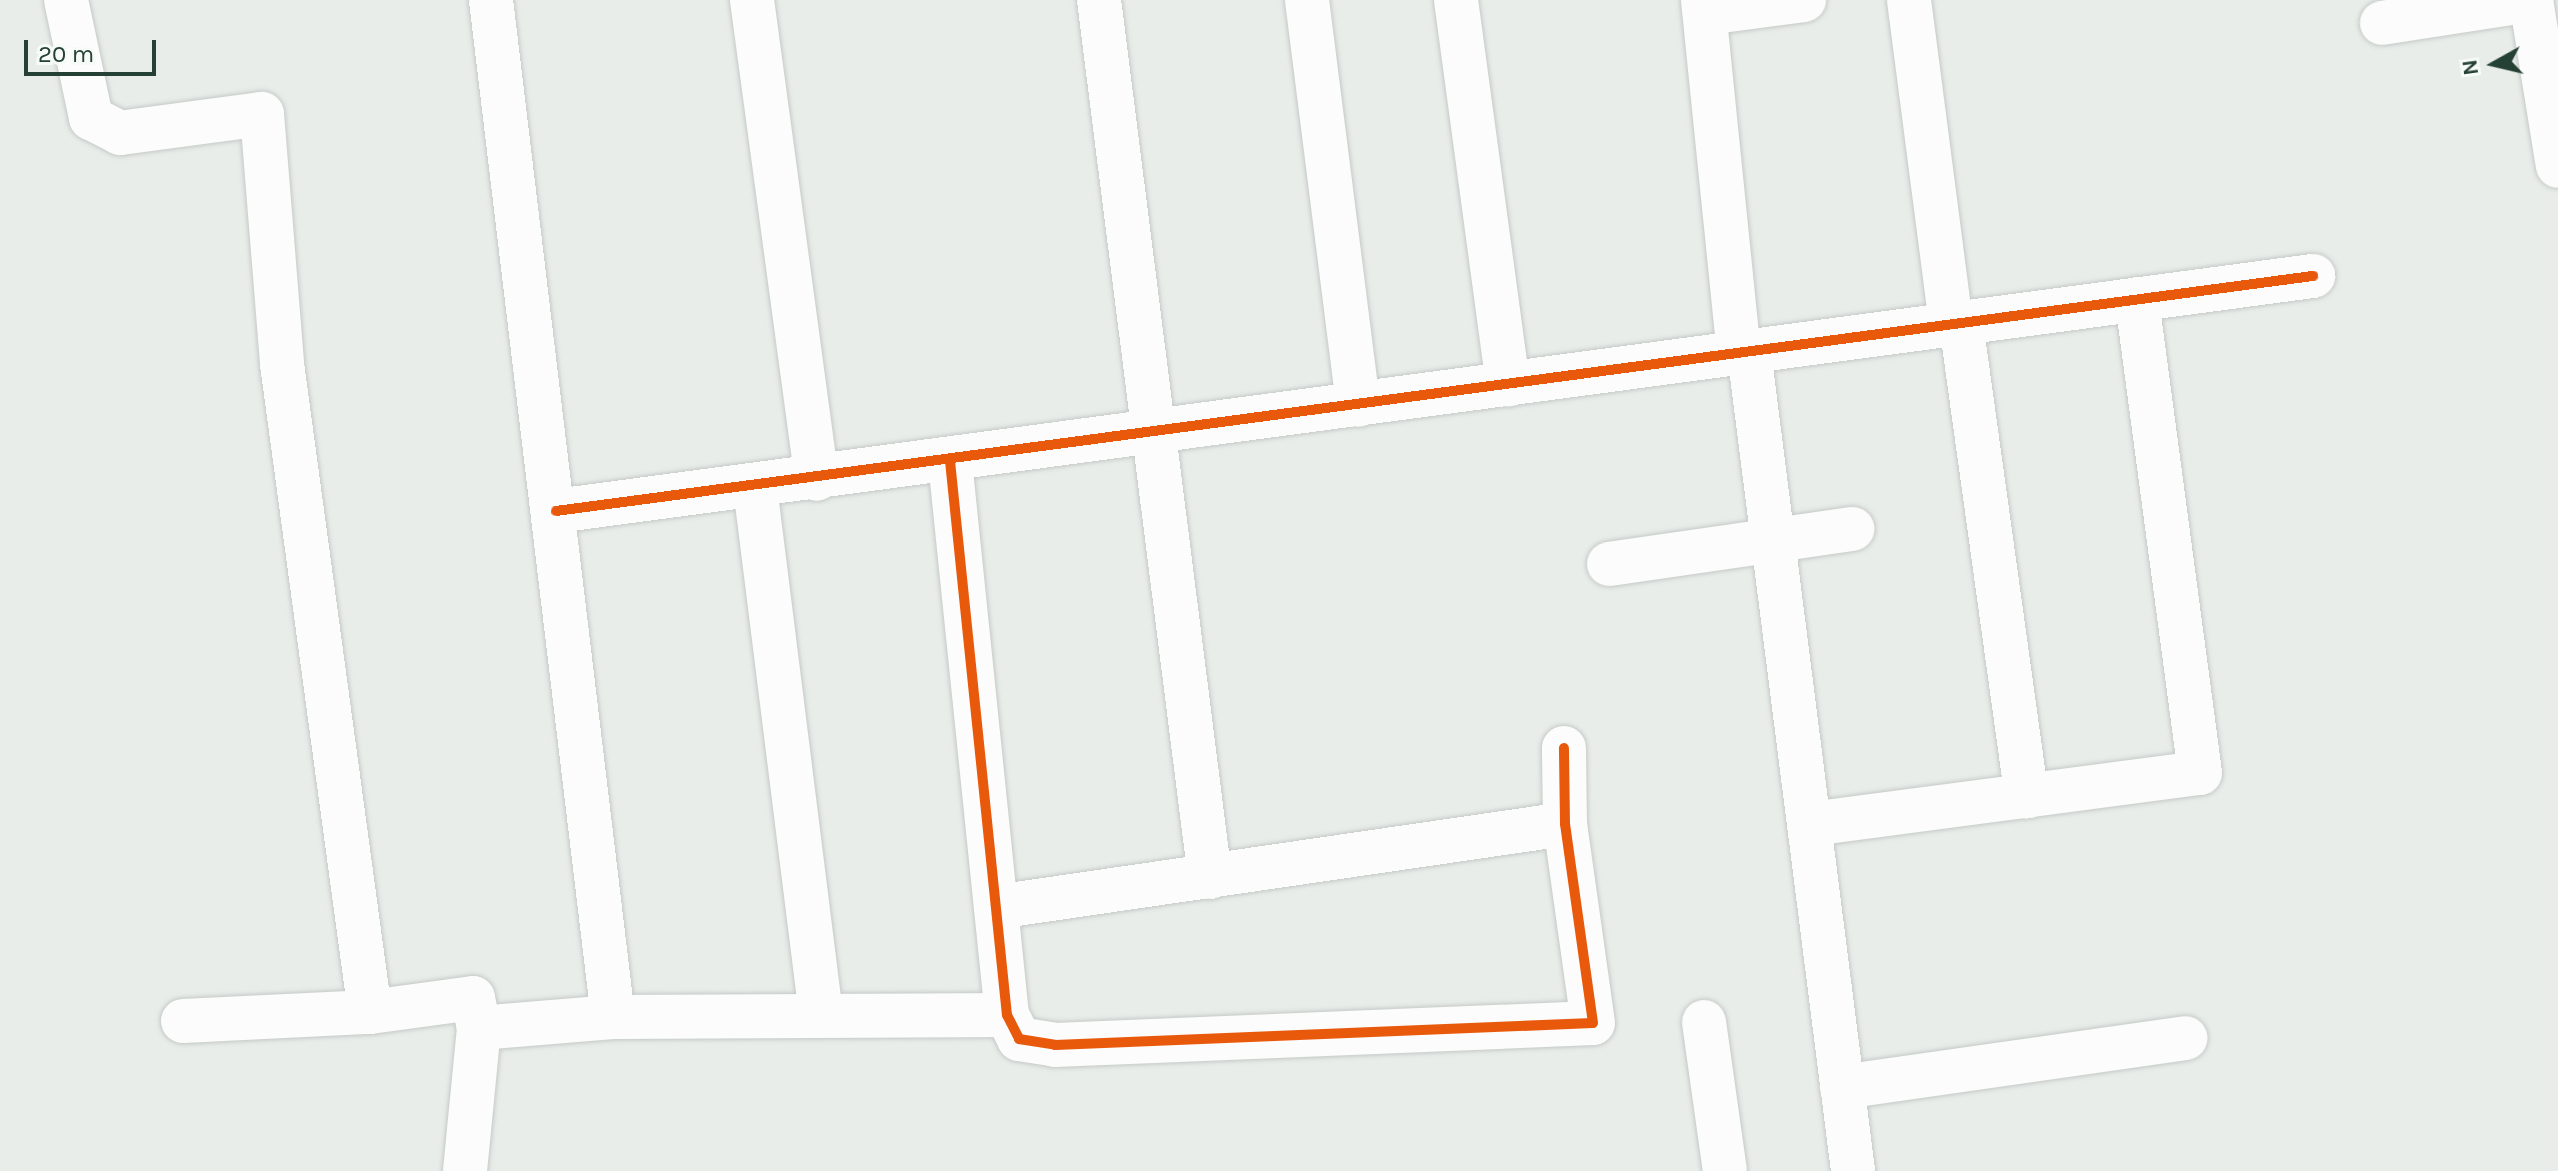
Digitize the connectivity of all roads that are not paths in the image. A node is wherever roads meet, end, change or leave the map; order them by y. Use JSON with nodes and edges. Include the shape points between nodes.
{"nodes":[{"id":1,"x":66,"y":0,"type":"edge"},
{"id":2,"x":491,"y":0,"type":"edge"},
{"id":3,"x":752,"y":0,"type":"edge"},
{"id":4,"x":1099,"y":0,"type":"edge"},
{"id":5,"x":1307,"y":0,"type":"edge"},
{"id":6,"x":1456,"y":0,"type":"edge"},
{"id":7,"x":1804,"y":0,"type":"edge"},
{"id":8,"x":1909,"y":0,"type":"edge"},
{"id":9,"x":2531,"y":0,"type":"edge"},
{"id":10,"x":1704,"y":6,"type":"edge"},
{"id":11,"x":2383,"y":27,"type":"edge"},
{"id":12,"x":2558,"y":166,"type":"edge"},
{"id":13,"x":2313,"y":276,"type":"dead end"},
{"id":14,"x":2137,"y":299,"type":"junction"},
{"id":15,"x":1956,"y":323,"type":"junction"},
{"id":16,"x":1744,"y":352,"type":"junction"},
{"id":17,"x":1508,"y":385,"type":"junction"},
{"id":18,"x":1358,"y":405,"type":"junction"},
{"id":19,"x":1151,"y":434,"type":"junction"},
{"id":20,"x":950,"y":461,"type":"junction"},
{"id":21,"x":817,"y":479,"type":"junction"},
{"id":22,"x":755,"y":487,"type":"junction"},
{"id":23,"x":556,"y":511,"type":"junction"},
{"id":24,"x":1853,"y":529,"type":"dead end"},
{"id":25,"x":1774,"y":541,"type":"junction"},
{"id":26,"x":1609,"y":564,"type":"dead end"},
{"id":27,"x":1564,"y":748,"type":"dead end"},
{"id":28,"x":2027,"y":796,"type":"junction"},
{"id":29,"x":1565,"y":824,"type":"junction"},
{"id":30,"x":1811,"y":824,"type":"junction"},
{"id":31,"x":1210,"y":877,"type":"junction"},
{"id":32,"x":996,"y":907,"type":"junction"},
{"id":33,"x":370,"y":1012,"type":"junction"},
{"id":34,"x":821,"y":1015,"type":"junction"},
{"id":35,"x":1007,"y":1015,"type":"junction"},
{"id":36,"x":613,"y":1017,"type":"junction"},
{"id":37,"x":183,"y":1021,"type":"dead end"},
{"id":38,"x":1704,"y":1022,"type":"dead end"},
{"id":39,"x":479,"y":1028,"type":"junction"},
{"id":40,"x":2186,"y":1038,"type":"dead end"},
{"id":41,"x":1842,"y":1087,"type":"junction"},
{"id":42,"x":465,"y":1171,"type":"edge"},
{"id":43,"x":1725,"y":1171,"type":"edge"},
{"id":44,"x":1853,"y":1171,"type":"edge"}],
"edges":[{"from":1,"to":33,"type":"street","via":[[91,118],[120,133],[262,114],[282,364]]},
{"from":2,"to":23,"type":"street"},
{"from":3,"to":21,"type":"street"},
{"from":4,"to":19,"type":"street"},
{"from":5,"to":18,"type":"street"},
{"from":6,"to":17,"type":"street"},
{"from":7,"to":10,"type":"street"},
{"from":8,"to":15,"type":"street"},
{"from":9,"to":11,"type":"street"},
{"from":9,"to":12,"type":"street"},
{"from":10,"to":16,"type":"street"},
{"from":13,"to":14,"type":"street"},
{"from":14,"to":15,"type":"street"},
{"from":14,"to":28,"type":"street","via":[[2200,773]]},
{"from":15,"to":16,"type":"street"},
{"from":15,"to":28,"type":"street"},
{"from":16,"to":17,"type":"street"},
{"from":16,"to":25,"type":"street"},
{"from":17,"to":18,"type":"street"},
{"from":18,"to":19,"type":"street"},
{"from":19,"to":20,"type":"street"},
{"from":19,"to":31,"type":"street"},
{"from":20,"to":21,"type":"street"},
{"from":20,"to":32,"type":"street"},
{"from":21,"to":22,"type":"street"},
{"from":22,"to":23,"type":"street"},
{"from":22,"to":34,"type":"street"},
{"from":23,"to":36,"type":"street"},
{"from":24,"to":25,"type":"street"},
{"from":25,"to":26,"type":"street"},
{"from":25,"to":30,"type":"street"},
{"from":27,"to":29,"type":"street"},
{"from":28,"to":30,"type":"street"},
{"from":29,"to":31,"type":"street"},
{"from":29,"to":35,"type":"street","via":[[1593,1023],[1055,1045],[1019,1039]]},
{"from":30,"to":41,"type":"street"},
{"from":31,"to":32,"type":"street"},
{"from":32,"to":35,"type":"street"},
{"from":33,"to":37,"type":"street"},
{"from":33,"to":39,"type":"street","via":[[473,998]]},
{"from":34,"to":35,"type":"street"},
{"from":34,"to":36,"type":"street"},
{"from":36,"to":39,"type":"street"},
{"from":38,"to":43,"type":"street"},
{"from":39,"to":42,"type":"street"},
{"from":40,"to":41,"type":"street"},
{"from":41,"to":44,"type":"street"}]}
